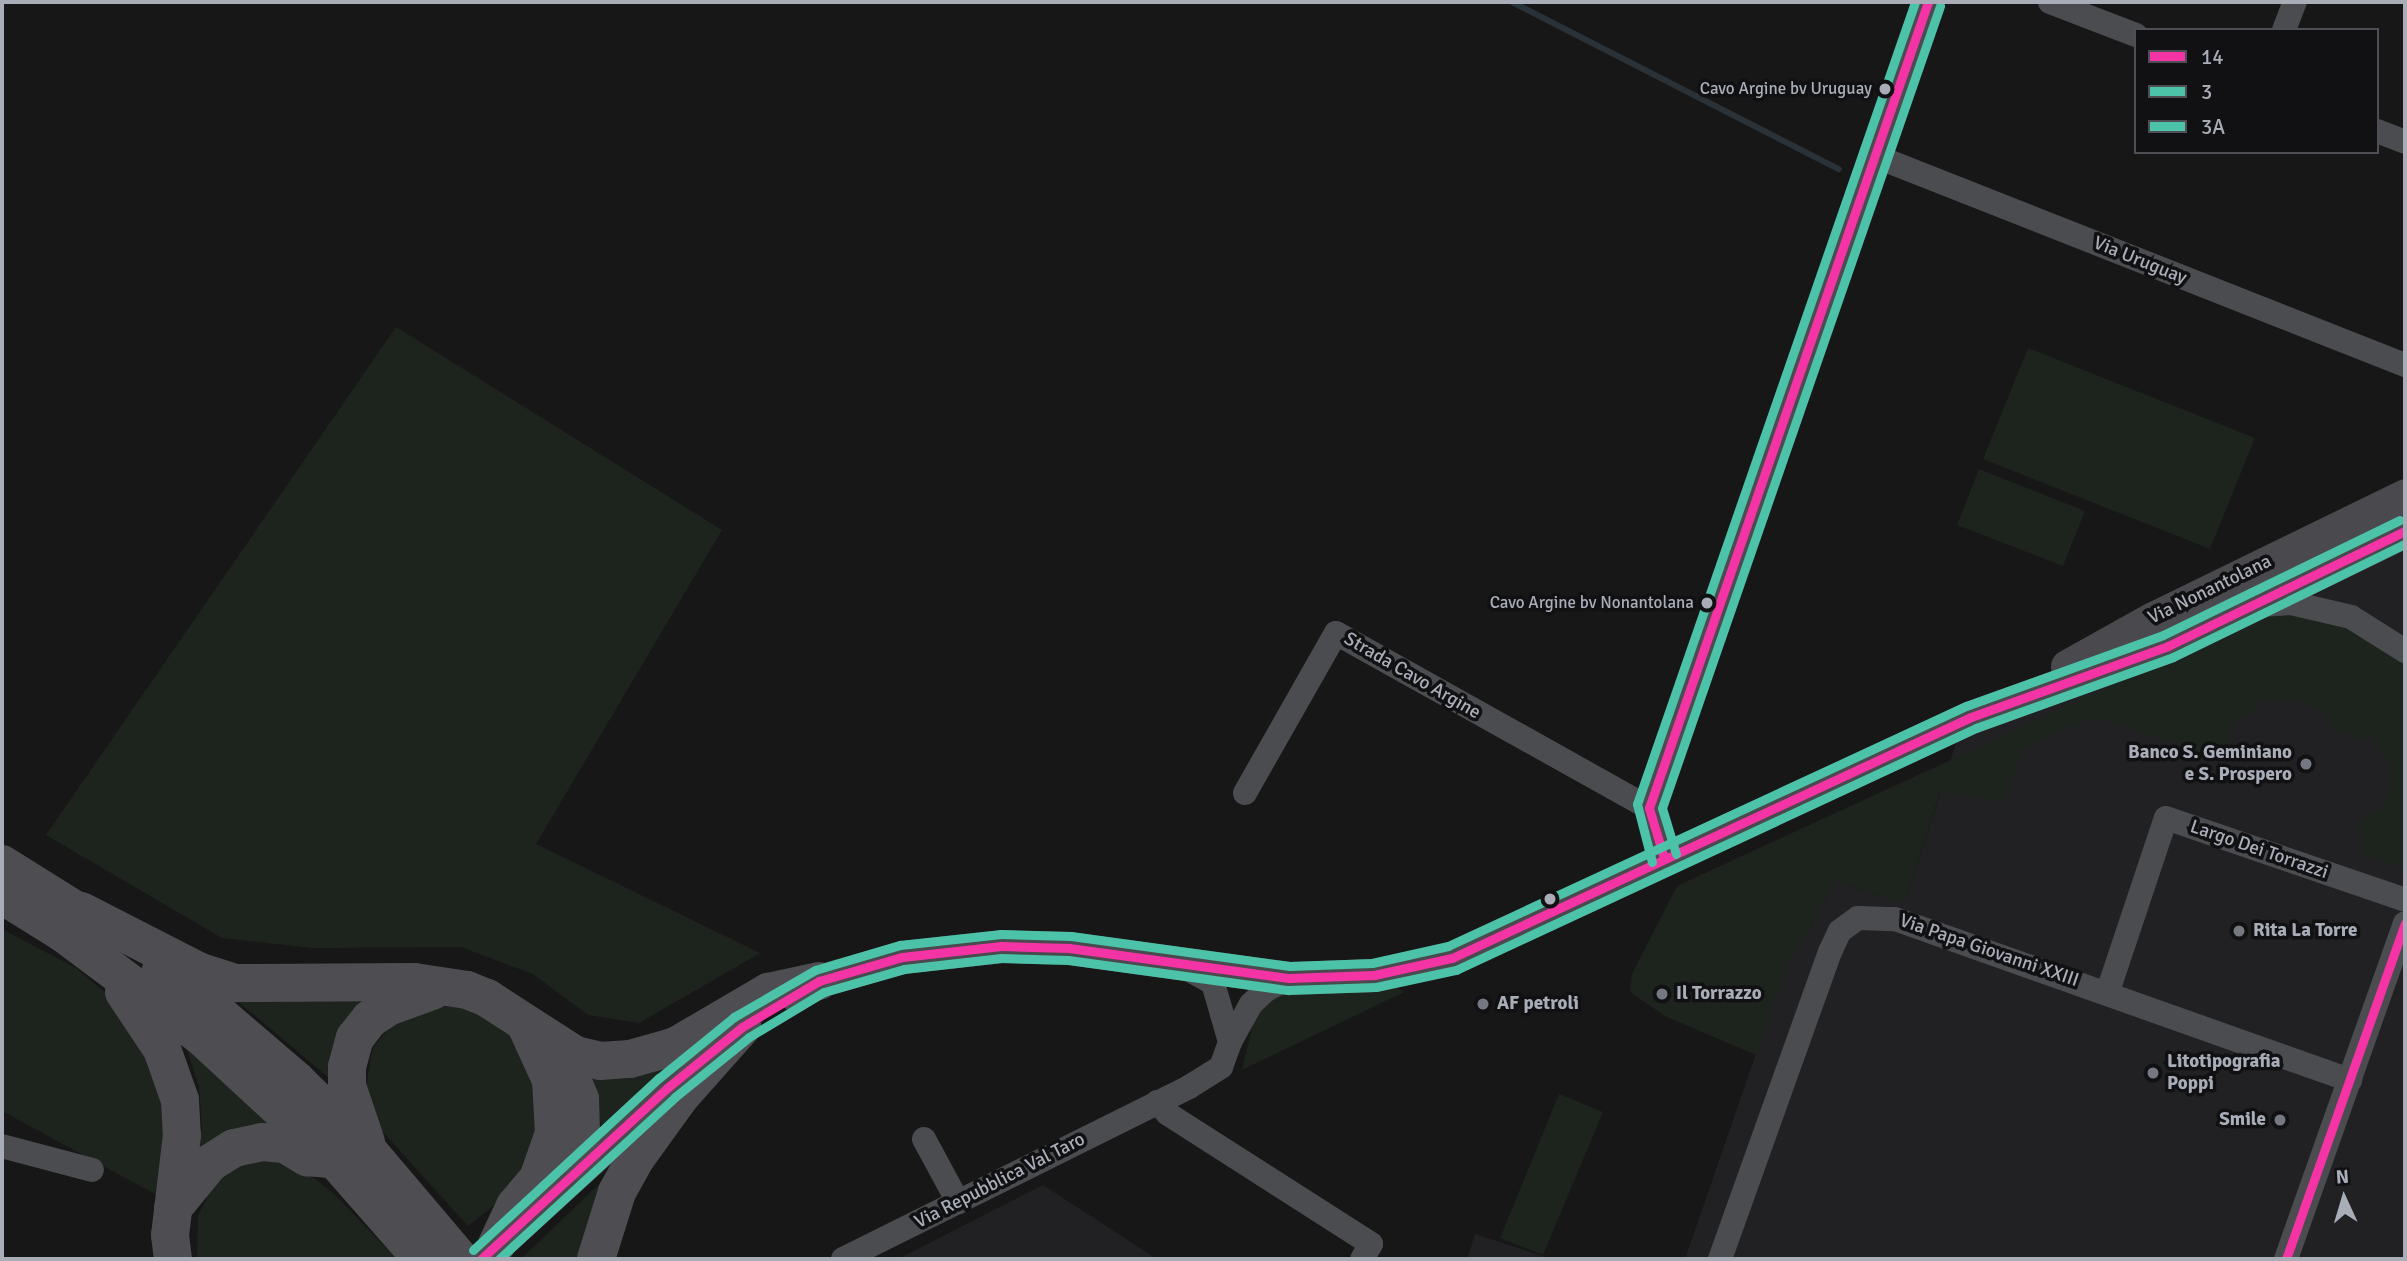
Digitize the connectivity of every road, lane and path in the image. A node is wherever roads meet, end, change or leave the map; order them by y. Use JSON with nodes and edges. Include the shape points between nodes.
{"nodes":[{"id":1,"x":1928,"y":2,"type":"edge"},
{"id":2,"x":2050,"y":2,"type":"edge"},
{"id":3,"x":2295,"y":2,"type":"edge"},
{"id":4,"x":2112,"y":13,"type":"edge"},
{"id":5,"x":2285,"y":28,"type":"edge"},
{"id":6,"x":2134,"y":33,"type":"edge"},
{"id":7,"x":2379,"y":132,"type":"edge"},
{"id":8,"x":2405,"y":142,"type":"edge"},
{"id":9,"x":1875,"y":156,"type":"junction"},
{"id":10,"x":2405,"y":365,"type":"edge"},
{"id":11,"x":2405,"y":495,"type":"edge"},
{"id":12,"x":2405,"y":531,"type":"edge"},
{"id":13,"x":2253,"y":606,"type":"junction"},
{"id":14,"x":2405,"y":651,"type":"edge"},
{"id":15,"x":1982,"y":713,"type":"junction"},
{"id":16,"x":1245,"y":793,"type":"dead end"},
{"id":17,"x":1649,"y":808,"type":"junction"},
{"id":18,"x":1664,"y":858,"type":"junction"},
{"id":19,"x":2,"y":864,"type":"edge"},
{"id":20,"x":2,"y":895,"type":"edge"},
{"id":21,"x":2405,"y":900,"type":"edge"},
{"id":22,"x":81,"y":911,"type":"junction"},
{"id":23,"x":2405,"y":923,"type":"edge"},
{"id":24,"x":96,"y":958,"type":"junction"},
{"id":25,"x":1177,"y":964,"type":"junction"},
{"id":26,"x":1289,"y":978,"type":"junction"},
{"id":27,"x":819,"y":981,"type":"junction"},
{"id":28,"x":444,"y":988,"type":"junction"},
{"id":29,"x":2108,"y":992,"type":"junction"},
{"id":30,"x":742,"y":1027,"type":"junction"},
{"id":31,"x":539,"y":1032,"type":"junction"},
{"id":32,"x":1230,"y":1042,"type":"junction"},
{"id":33,"x":2350,"y":1080,"type":"junction"},
{"id":34,"x":1157,"y":1102,"type":"junction"},
{"id":35,"x":924,"y":1139,"type":"dead end"},
{"id":36,"x":2,"y":1146,"type":"edge"},
{"id":37,"x":353,"y":1157,"type":"junction"},
{"id":38,"x":582,"y":1163,"type":"junction"},
{"id":39,"x":92,"y":1170,"type":"dead end"},
{"id":40,"x":958,"y":1202,"type":"junction"},
{"id":41,"x":173,"y":1208,"type":"junction"},
{"id":42,"x":489,"y":1252,"type":"edge"},
{"id":43,"x":173,"y":1259,"type":"edge"},
{"id":44,"x":422,"y":1259,"type":"edge"},
{"id":45,"x":460,"y":1259,"type":"edge"},
{"id":46,"x":596,"y":1259,"type":"edge"},
{"id":47,"x":843,"y":1259,"type":"edge"},
{"id":48,"x":1362,"y":1259,"type":"edge"},
{"id":49,"x":1720,"y":1259,"type":"edge"},
{"id":50,"x":2286,"y":1259,"type":"edge"}],
"edges":[{"from":1,"to":9,"type":"street"},
{"from":2,"to":4,"type":"street"},
{"from":3,"to":5,"type":"street"},
{"from":4,"to":6,"type":"street"},
{"from":7,"to":8,"type":"street"},
{"from":9,"to":10,"type":"street","name":"Via Uruguay"},
{"from":9,"to":17,"type":"street"},
{"from":11,"to":15,"type":"main road","name":"Via Nonantolana","via":[[2153,618]]},
{"from":12,"to":13,"type":"main road","name":"Via Nonantolana"},
{"from":13,"to":14,"type":"street","via":[[2291,603],[2327,610],[2375,630]]},
{"from":13,"to":15,"type":"main road","name":"Via Nonantolana","via":[[2168,646]]},
{"from":15,"to":18,"type":"main road","name":"Via Nonantolana"},
{"from":16,"to":17,"type":"street","name":"Strada Cavo Argine","via":[[1336,633]]},
{"from":17,"to":18,"type":"street"},
{"from":18,"to":26,"type":"main road","name":"Via Nonantolana","via":[[1451,958],[1374,975]]},
{"from":19,"to":22,"type":"highway"},
{"from":20,"to":24,"type":"highway"},
{"from":21,"to":29,"type":"street","name":"Largo Dei Torrazzi","via":[[2166,818]]},
{"from":22,"to":28,"type":"highway","via":[[198,971],[236,983],[415,982]]},
{"from":22,"to":37,"type":"highway","via":[[212,1008]]},
{"from":23,"to":33,"type":"street"},
{"from":24,"to":37,"type":"highway"},
{"from":24,"to":41,"type":"highway","via":[[139,1010],[172,1070],[182,1135]]},
{"from":25,"to":26,"type":"main road","name":"Via Nonantolana"},
{"from":25,"to":27,"type":"main road","name":"Via Nonantolana","via":[[1069,948],[1001,946],[902,957]]},
{"from":25,"to":32,"type":"street","via":[[1213,983]]},
{"from":26,"to":32,"type":"street","name":"Via Repubblica Val Taro","via":[[1251,1004]]},
{"from":27,"to":30,"type":"main road","name":"Via Nonantolana"},
{"from":27,"to":31,"type":"highway","via":[[768,992],[677,1046],[630,1059],[587,1058]]},
{"from":28,"to":31,"type":"highway","via":[[487,998]]},
{"from":28,"to":37,"type":"highway","via":[[388,1007],[370,1018],[355,1038],[346,1067]]},
{"from":29,"to":33,"type":"street","name":"Via Papa Giovanni XXIII"},
{"from":29,"to":49,"type":"street","name":"Via Papa Giovanni XXIII","via":[[1895,919],[1858,918],[1840,930]]},
{"from":30,"to":38,"type":"main road","name":"Via Nonantolana"},
{"from":30,"to":46,"type":"highway","via":[[680,1097],[636,1158],[617,1192]]},
{"from":31,"to":38,"type":"highway","via":[[580,1099]]},
{"from":31,"to":42,"type":"highway","via":[[551,1080],[554,1133],[538,1179],[515,1206]]},
{"from":32,"to":34,"type":"street","name":"Via Repubblica Val Taro","via":[[1222,1067]]},
{"from":33,"to":50,"type":"street"},
{"from":34,"to":40,"type":"street","name":"Via Repubblica Val Taro"},
{"from":34,"to":48,"type":"street","via":[[1168,1114],[1371,1244]]},
{"from":35,"to":40,"type":"street"},
{"from":36,"to":39,"type":"street"},
{"from":37,"to":41,"type":"highway","via":[[307,1157],[285,1144],[262,1142],[234,1148],[209,1163]]},
{"from":37,"to":44,"type":"highway"},
{"from":37,"to":45,"type":"highway"},
{"from":38,"to":42,"type":"main road","name":"Via Nonantolana"},
{"from":40,"to":47,"type":"street","name":"Via Repubblica Val Taro"},
{"from":41,"to":43,"type":"highway"}]}
